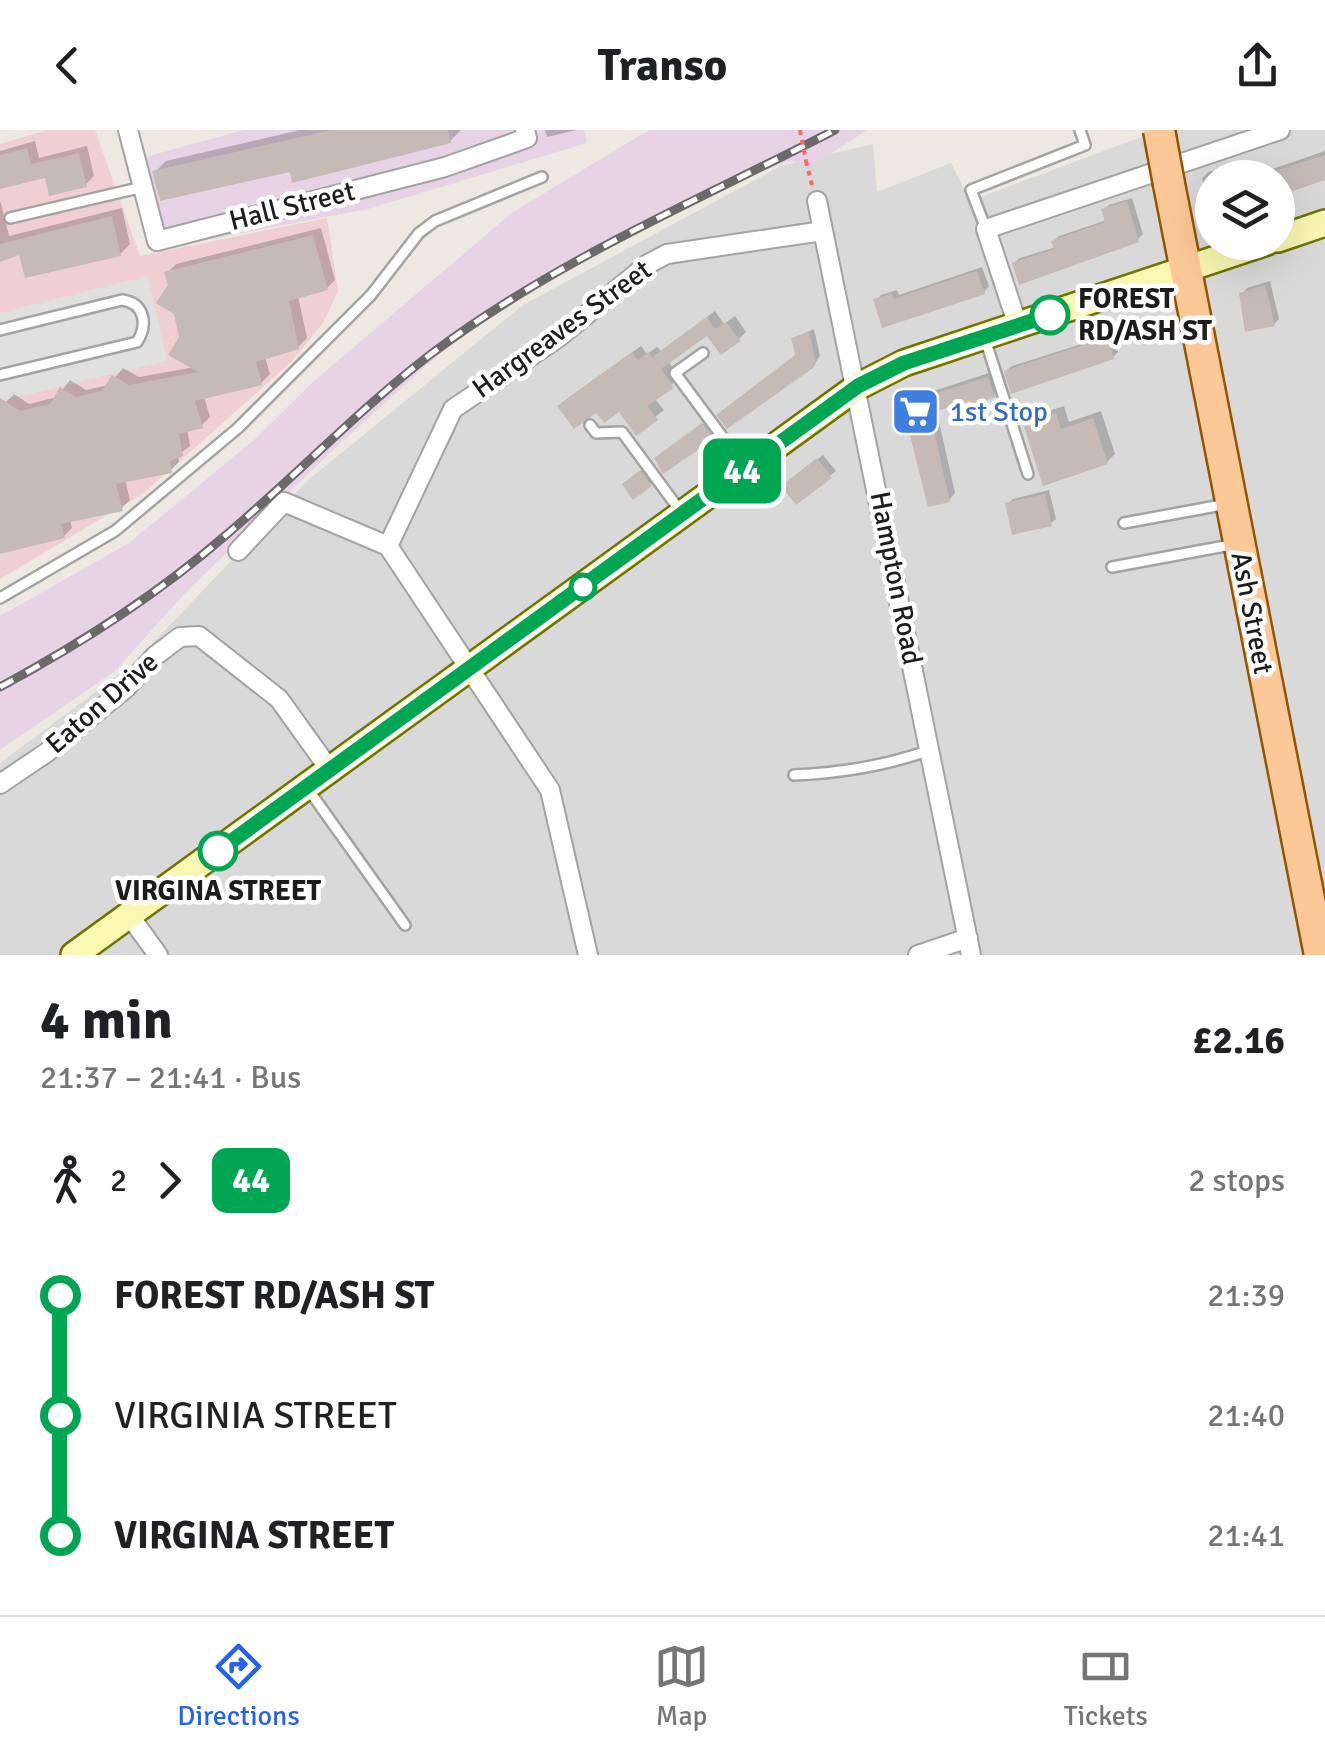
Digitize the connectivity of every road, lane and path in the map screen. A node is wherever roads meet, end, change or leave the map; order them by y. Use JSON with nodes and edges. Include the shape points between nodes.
{"nodes":[{"id":1,"x":128,"y":130,"type":"edge"},
{"id":2,"x":525,"y":130,"type":"edge"},
{"id":3,"x":800,"y":130,"type":"edge"},
{"id":4,"x":1080,"y":130,"type":"edge"},
{"id":5,"x":1159,"y":130,"type":"edge"},
{"id":6,"x":1280,"y":130,"type":"edge"},
{"id":7,"x":542,"y":178,"type":"dead end"},
{"id":8,"x":143,"y":187,"type":"junction"},
{"id":9,"x":815,"y":194,"type":"joint"},
{"id":10,"x":10,"y":218,"type":"dead end"},
{"id":11,"x":1325,"y":223,"type":"edge"},
{"id":12,"x":986,"y":229,"type":"junction"},
{"id":13,"x":823,"y":231,"type":"junction"},
{"id":14,"x":1295,"y":233,"type":"edge"},
{"id":15,"x":1216,"y":260,"type":"edge"},
{"id":16,"x":1184,"y":271,"type":"junction"},
{"id":17,"x":1018,"y":326,"type":"junction"},
{"id":18,"x":0,"y":330,"type":"edge"},
{"id":19,"x":984,"y":337,"type":"junction"},
{"id":20,"x":703,"y":352,"type":"dead end"},
{"id":21,"x":0,"y":375,"type":"edge"},
{"id":22,"x":858,"y":386,"type":"junction"},
{"id":23,"x":590,"y":425,"type":"dead end"},
{"id":24,"x":745,"y":468,"type":"junction"},
{"id":25,"x":1028,"y":474,"type":"dead end"},
{"id":26,"x":1230,"y":503,"type":"junction"},
{"id":27,"x":683,"y":514,"type":"junction"},
{"id":28,"x":1124,"y":524,"type":"dead end"},
{"id":29,"x":1238,"y":544,"type":"junction"},
{"id":30,"x":388,"y":546,"type":"junction"},
{"id":31,"x":238,"y":550,"type":"dead end"},
{"id":32,"x":1112,"y":566,"type":"dead end"},
{"id":33,"x":0,"y":598,"type":"edge"},
{"id":34,"x":470,"y":670,"type":"junction"},
{"id":35,"x":930,"y":750,"type":"junction"},
{"id":36,"x":330,"y":770,"type":"junction"},
{"id":37,"x":794,"y":775,"type":"dead end"},
{"id":38,"x":0,"y":784,"type":"edge"},
{"id":39,"x":306,"y":787,"type":"junction"},
{"id":40,"x":129,"y":916,"type":"junction"},
{"id":41,"x":404,"y":925,"type":"dead end"},
{"id":42,"x":969,"y":946,"type":"edge"},
{"id":43,"x":74,"y":955,"type":"edge"},
{"id":44,"x":158,"y":955,"type":"edge"},
{"id":45,"x":588,"y":955,"type":"edge"},
{"id":46,"x":918,"y":955,"type":"edge"},
{"id":47,"x":1320,"y":955,"type":"edge"}],
"edges":[{"from":1,"to":8,"type":"street","name":"Hall Street"},
{"from":2,"to":8,"type":"street","name":"Hall Street","via":[[527,138],[445,167],[157,240]]},
{"from":3,"to":9,"type":"path","bridge":true},
{"from":4,"to":12,"type":"lane","via":[[1085,145],[971,190]]},
{"from":5,"to":16,"type":"main road","name":"Ash Street","bridge":true},
{"from":6,"to":12,"type":"street"},
{"from":7,"to":33,"type":"lane","via":[[419,233],[370,295],[238,428],[116,531]]},
{"from":8,"to":10,"type":"lane"},
{"from":9,"to":13,"type":"street","name":"Hampton Road"},
{"from":11,"to":14,"type":"street"},
{"from":12,"to":17,"type":"street"},
{"from":13,"to":22,"type":"street","name":"Hampton Road"},
{"from":13,"to":30,"type":"street","name":"Hargreaves Street","via":[[667,254],[648,264],[453,410]]},
{"from":15,"to":16,"type":"street"},
{"from":16,"to":17,"type":"street"},
{"from":16,"to":26,"type":"main road","name":"Ash Street"},
{"from":17,"to":19,"type":"street"},
{"from":18,"to":21,"type":"lane","via":[[122,300],[140,308],[144,323],[137,342]]},
{"from":19,"to":22,"type":"street"},
{"from":19,"to":25,"type":"lane"},
{"from":20,"to":24,"type":"lane","via":[[674,374]]},
{"from":22,"to":24,"type":"street"},
{"from":22,"to":35,"type":"street","name":"Hampton Road"},
{"from":23,"to":27,"type":"lane","via":[[596,432],[622,432]]},
{"from":24,"to":27,"type":"street"},
{"from":26,"to":28,"type":"lane"},
{"from":26,"to":29,"type":"main road","name":"Ash Street"},
{"from":27,"to":34,"type":"street"},
{"from":29,"to":32,"type":"lane"},
{"from":29,"to":47,"type":"main road","name":"Ash Street"},
{"from":30,"to":31,"type":"street","via":[[284,502]]},
{"from":30,"to":34,"type":"street"},
{"from":34,"to":36,"type":"street"},
{"from":34,"to":45,"type":"street","via":[[550,790]]},
{"from":35,"to":37,"type":"lane","via":[[845,773]]},
{"from":35,"to":42,"type":"street","name":"Hampton Road"},
{"from":36,"to":38,"type":"street","name":"Eaton Drive","via":[[279,699],[199,636],[180,638]]},
{"from":36,"to":39,"type":"street"},
{"from":39,"to":40,"type":"street"},
{"from":39,"to":41,"type":"lane"},
{"from":40,"to":43,"type":"street"},
{"from":40,"to":44,"type":"street"},
{"from":42,"to":46,"type":"street"}]}
